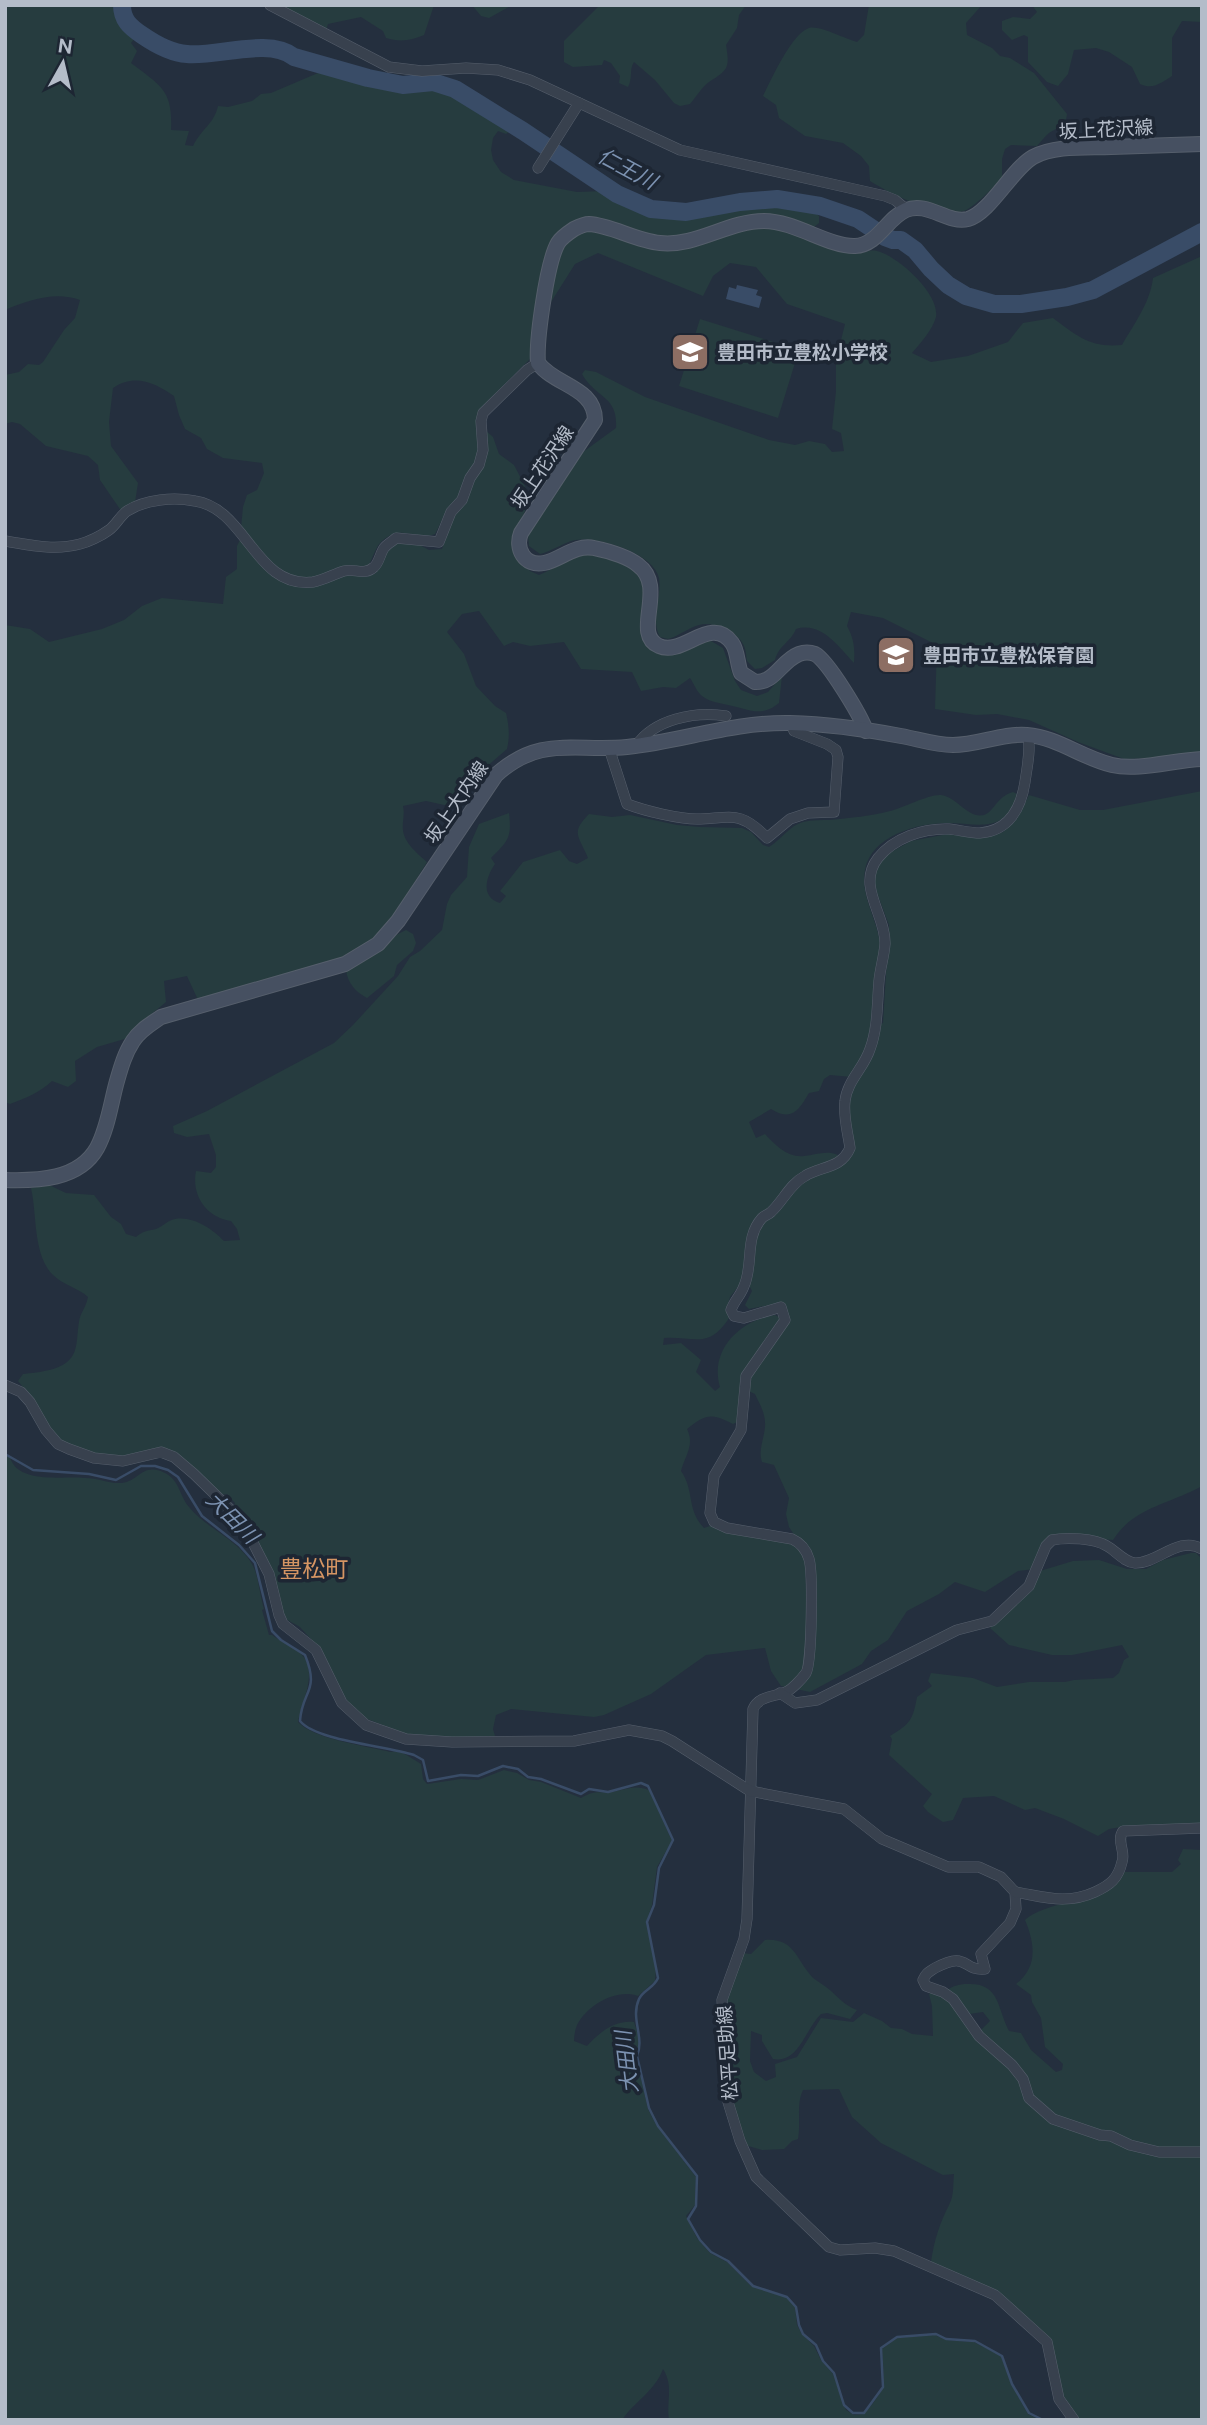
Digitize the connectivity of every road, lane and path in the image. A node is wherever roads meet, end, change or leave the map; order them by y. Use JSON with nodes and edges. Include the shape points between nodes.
{"nodes":[{"id":1,"x":270,"y":5,"type":"edge"},
{"id":2,"x":579,"y":103,"type":"junction"},
{"id":3,"x":1202,"y":144,"type":"edge"},
{"id":4,"x":540,"y":164,"type":"dead end"},
{"id":5,"x":904,"y":211,"type":"junction"},
{"id":6,"x":538,"y":363,"type":"junction"},
{"id":7,"x":5,"y":541,"type":"edge"},
{"id":8,"x":726,"y":716,"type":"dead end"},
{"id":9,"x":791,"y":723,"type":"junction"},
{"id":10,"x":866,"y":731,"type":"junction"},
{"id":11,"x":1028,"y":735,"type":"junction"},
{"id":12,"x":636,"y":746,"type":"junction"},
{"id":13,"x":609,"y":748,"type":"junction"},
{"id":14,"x":1202,"y":759,"type":"edge"},
{"id":15,"x":5,"y":1180,"type":"edge"},
{"id":16,"x":5,"y":1385,"type":"edge"},
{"id":17,"x":1202,"y":1549,"type":"edge"},
{"id":18,"x":780,"y":1693,"type":"junction"},
{"id":19,"x":750,"y":1791,"type":"junction"},
{"id":20,"x":1202,"y":1828,"type":"edge"},
{"id":21,"x":1015,"y":1892,"type":"junction"},
{"id":22,"x":1202,"y":2152,"type":"edge"},
{"id":23,"x":1074,"y":2420,"type":"edge"}],
"edges":[{"from":1,"to":2,"type":"street","via":[[389,67],[498,70]]},
{"from":2,"to":4,"type":"street"},
{"from":2,"to":5,"type":"street","via":[[680,149],[885,195]]},
{"from":3,"to":5,"type":"main road","name":"坂上花沢線","via":[[1050,152],[1027,161],[970,219],[924,208]]},
{"from":5,"to":6,"type":"main road","via":[[871,241],[858,246],[763,221],[665,244],[587,224],[576,228],[560,240],[554,252],[537,344]]},
{"from":6,"to":7,"type":"street","via":[[483,413],[479,465],[439,542],[396,538],[384,548],[375,567],[363,573],[348,570],[314,582],[275,574],[235,525],[213,508],[175,498],[127,511],[108,531],[81,544],[52,548]]},
{"from":6,"to":10,"type":"main road","name":"坂上花沢線","via":[[587,397],[595,420],[521,533],[518,544],[527,561],[544,564],[588,547],[639,565],[652,589],[647,630],[653,643],[676,647],[705,634],[719,634],[734,646],[741,673],[755,682],[770,679],[797,655],[816,654],[861,716]]},
{"from":8,"to":12,"type":"street","via":[[682,717],[644,734]]},
{"from":9,"to":10,"type":"main road","name":"坂上大内線"},
{"from":9,"to":12,"type":"main road","name":"坂上大内線","via":[[734,726]]},
{"from":9,"to":13,"type":"street","via":[[794,732],[836,750],[834,812],[808,813],[767,838],[736,817],[696,819],[627,804]]},
{"from":10,"to":11,"type":"main road","name":"坂上大内線","via":[[950,745]]},
{"from":11,"to":14,"type":"main road","name":"坂上大内線","via":[[1114,765]]},
{"from":11,"to":18,"type":"street","via":[[1020,806],[1006,824],[984,833],[948,829],[919,833],[900,839],[876,860],[869,879],[885,941],[871,1047],[847,1089],[850,1149],[839,1163],[805,1175],[761,1219],[750,1240],[744,1287],[731,1310],[734,1316],[744,1318],[774,1308],[781,1307],[784,1312],[782,1326],[746,1376],[741,1430],[714,1476],[710,1513],[727,1528],[792,1539],[809,1558],[810,1665],[789,1691]]},
{"from":12,"to":13,"type":"main road","name":"坂上大内線"},
{"from":13,"to":15,"type":"main road","name":"坂上大内線","via":[[548,748],[508,764],[485,789],[378,944],[345,964],[161,1017],[132,1042],[96,1149],[85,1162],[51,1178]]},
{"from":16,"to":19,"type":"street","via":[[30,1402],[58,1444],[94,1458],[123,1461],[161,1452],[194,1474],[247,1531],[269,1574],[283,1624],[316,1650],[342,1703],[366,1725],[406,1739],[452,1742],[574,1741],[641,1731],[672,1741]]},
{"from":17,"to":18,"type":"street","via":[[1187,1545],[1135,1563],[1102,1543],[1052,1540],[1028,1586],[992,1621],[957,1630],[817,1700],[795,1703]]},
{"from":18,"to":19,"type":"street","name":"松平足助線","via":[[758,1701],[753,1709]]},
{"from":19,"to":21,"type":"street","via":[[844,1809],[882,1839],[948,1867],[979,1867],[1001,1877]]},
{"from":19,"to":23,"type":"street","name":"松平足助線","via":[[746,1932],[721,2012],[728,2102],[747,2160],[757,2177],[829,2247],[894,2251],[995,2294],[1047,2342],[1059,2399]]},
{"from":20,"to":21,"type":"street","via":[[1123,1831],[1119,1874],[1111,1885],[1079,1899],[1064,1901]]},
{"from":21,"to":22,"type":"street","via":[[1016,1909],[1010,1923],[981,1954],[985,1969],[954,1959],[927,1973],[926,1986],[953,1999],[979,2036],[1023,2079],[1028,2098],[1053,2119],[1160,2152]]}]}
